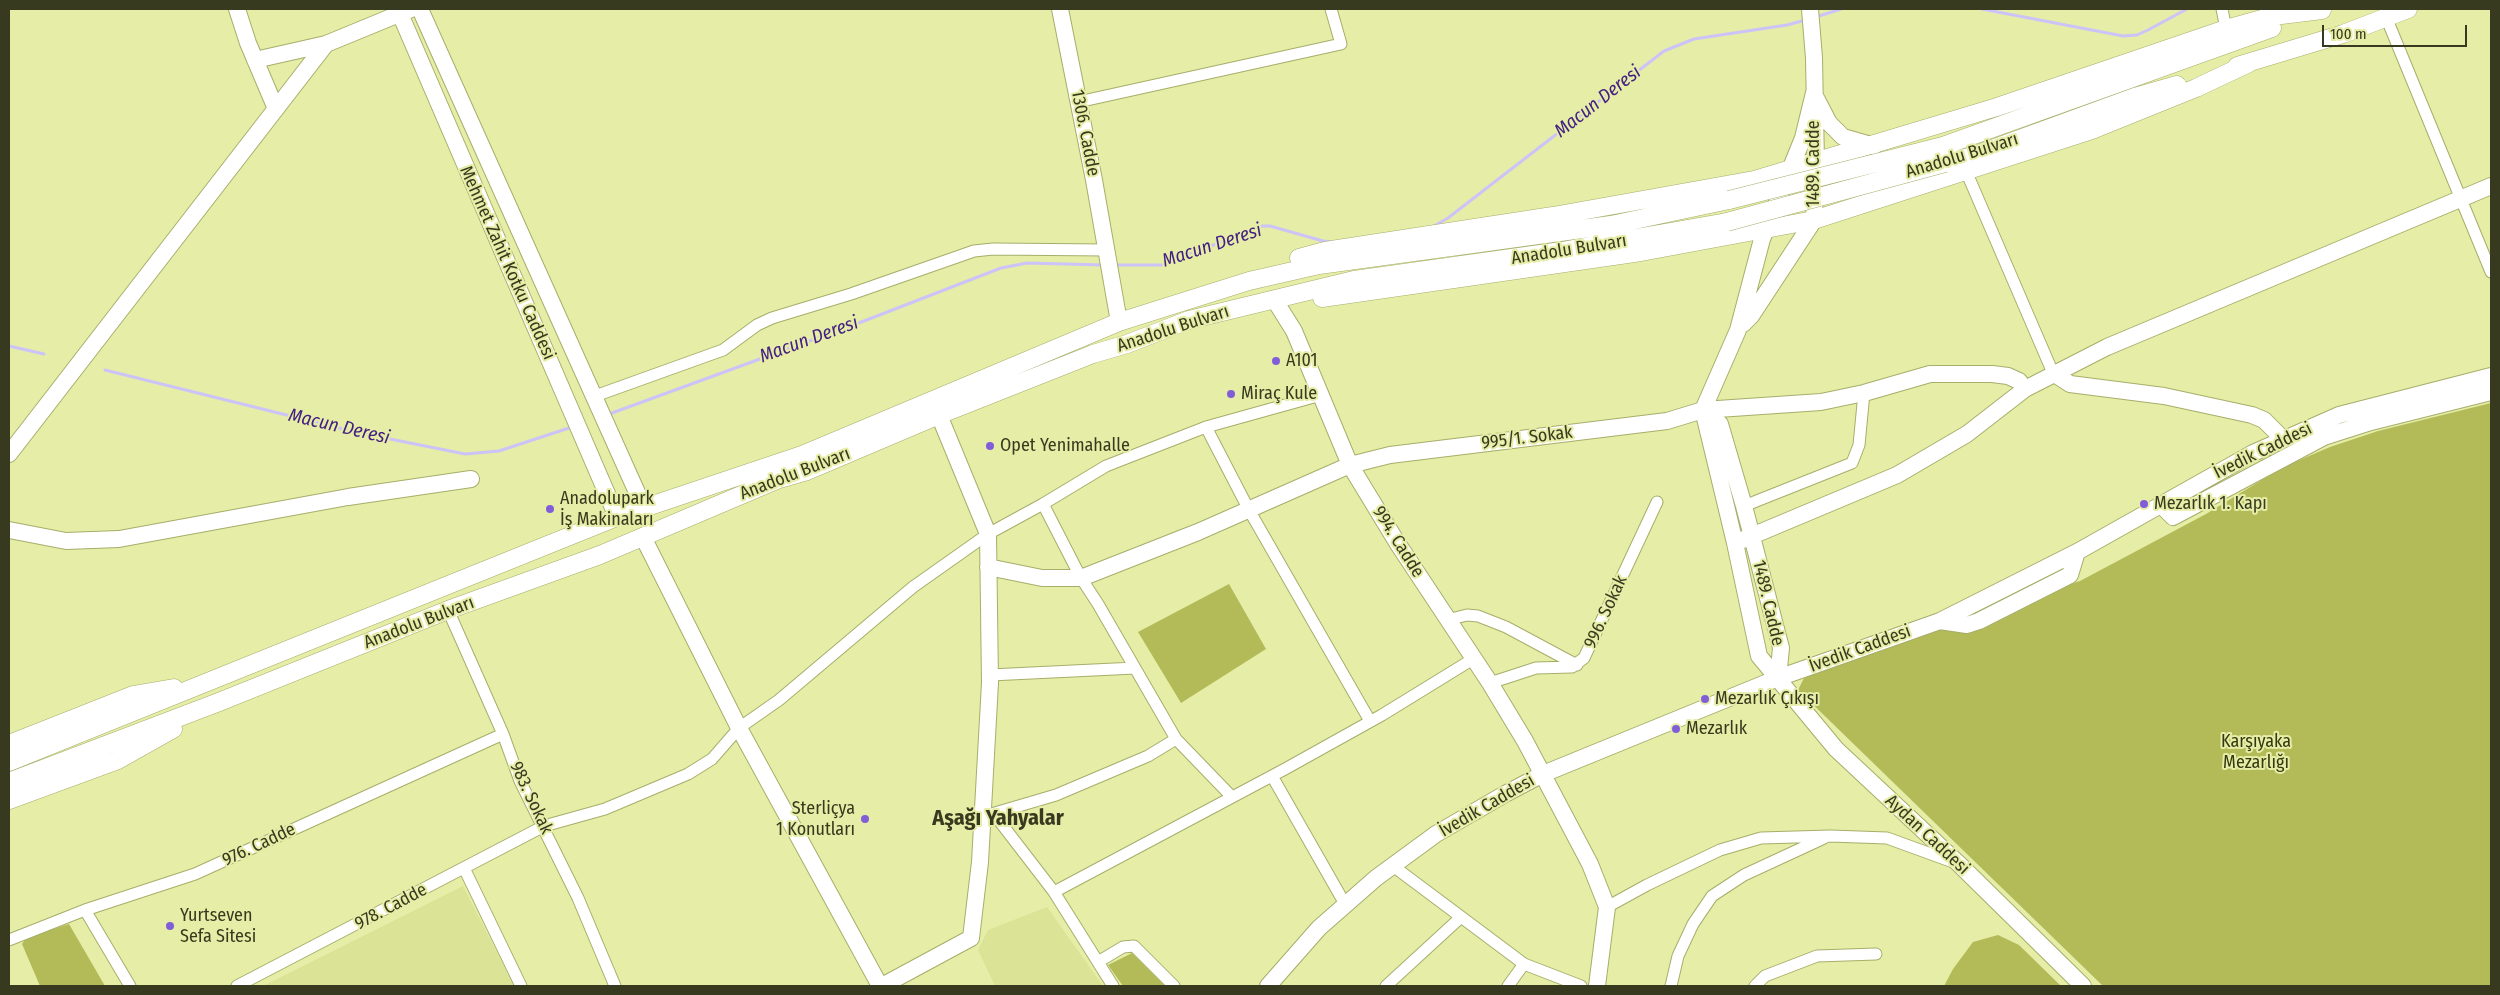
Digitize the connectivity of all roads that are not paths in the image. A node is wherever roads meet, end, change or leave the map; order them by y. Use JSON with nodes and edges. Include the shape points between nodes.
{"nodes":[{"id":1,"x":238,"y":9,"type":"edge"},
{"id":2,"x":420,"y":9,"type":"edge"},
{"id":3,"x":1060,"y":9,"type":"edge"},
{"id":4,"x":1331,"y":9,"type":"edge"},
{"id":5,"x":1810,"y":9,"type":"edge"},
{"id":6,"x":2222,"y":9,"type":"edge"},
{"id":7,"x":2408,"y":9,"type":"edge"},
{"id":8,"x":403,"y":10,"type":"edge"},
{"id":9,"x":2324,"y":10,"type":"edge"},
{"id":10,"x":2386,"y":17,"type":"junction"},
{"id":11,"x":2226,"y":29,"type":"junction"},
{"id":12,"x":326,"y":44,"type":"junction"},
{"id":13,"x":255,"y":60,"type":"junction"},
{"id":14,"x":2249,"y":63,"type":"junction"},
{"id":15,"x":1814,"y":93,"type":"junction"},
{"id":16,"x":1078,"y":102,"type":"junction"},
{"id":17,"x":276,"y":110,"type":"junction"},
{"id":18,"x":1874,"y":146,"type":"junction"},
{"id":19,"x":1944,"y":154,"type":"junction"},
{"id":20,"x":1816,"y":163,"type":"junction"},
{"id":21,"x":1791,"y":170,"type":"junction"},
{"id":22,"x":1966,"y":171,"type":"junction"},
{"id":23,"x":2491,"y":186,"type":"edge"},
{"id":24,"x":2462,"y":198,"type":"junction"},
{"id":25,"x":1814,"y":220,"type":"junction"},
{"id":26,"x":1768,"y":228,"type":"junction"},
{"id":27,"x":1108,"y":260,"type":"junction"},
{"id":28,"x":2491,"y":272,"type":"edge"},
{"id":29,"x":1249,"y":281,"type":"junction"},
{"id":30,"x":1274,"y":299,"type":"junction"},
{"id":31,"x":1119,"y":322,"type":"junction"},
{"id":32,"x":1738,"y":330,"type":"junction"},
{"id":33,"x":2053,"y":373,"type":"junction"},
{"id":34,"x":2491,"y":376,"type":"edge"},
{"id":35,"x":2025,"y":389,"type":"junction"},
{"id":36,"x":2491,"y":392,"type":"edge"},
{"id":37,"x":1864,"y":393,"type":"junction"},
{"id":38,"x":1321,"y":395,"type":"junction"},
{"id":39,"x":595,"y":396,"type":"junction"},
{"id":40,"x":2408,"y":396,"type":"junction"},
{"id":41,"x":1703,"y":410,"type":"junction"},
{"id":42,"x":2411,"y":412,"type":"junction"},
{"id":43,"x":939,"y":414,"type":"junction"},
{"id":44,"x":1206,"y":427,"type":"junction"},
{"id":45,"x":2283,"y":439,"type":"junction"},
{"id":46,"x":2253,"y":453,"type":"junction"},
{"id":47,"x":9,"y":454,"type":"edge"},
{"id":48,"x":1350,"y":465,"type":"junction"},
{"id":49,"x":2262,"y":469,"type":"junction"},
{"id":50,"x":471,"y":479,"type":"dead end"},
{"id":51,"x":1657,"y":502,"type":"dead end"},
{"id":52,"x":1043,"y":504,"type":"junction"},
{"id":53,"x":1744,"y":506,"type":"junction"},
{"id":54,"x":2161,"y":506,"type":"junction"},
{"id":55,"x":644,"y":508,"type":"junction"},
{"id":56,"x":1249,"y":510,"type":"junction"},
{"id":57,"x":617,"y":517,"type":"junction"},
{"id":58,"x":9,"y":530,"type":"edge"},
{"id":59,"x":988,"y":534,"type":"junction"},
{"id":60,"x":643,"y":537,"type":"junction"},
{"id":61,"x":1752,"y":537,"type":"junction"},
{"id":62,"x":1735,"y":543,"type":"junction"},
{"id":63,"x":988,"y":567,"type":"junction"},
{"id":64,"x":1081,"y":578,"type":"junction"},
{"id":65,"x":448,"y":610,"type":"junction"},
{"id":66,"x":1447,"y":620,"type":"junction"},
{"id":67,"x":1473,"y":659,"type":"junction"},
{"id":68,"x":1577,"y":665,"type":"junction"},
{"id":69,"x":1135,"y":668,"type":"junction"},
{"id":70,"x":990,"y":676,"type":"junction"},
{"id":71,"x":1778,"y":678,"type":"junction"},
{"id":72,"x":209,"y":682,"type":"junction"},
{"id":73,"x":1490,"y":683,"type":"junction"},
{"id":74,"x":219,"y":702,"type":"junction"},
{"id":75,"x":1370,"y":721,"type":"junction"},
{"id":76,"x":739,"y":728,"type":"junction"},
{"id":77,"x":503,"y":734,"type":"junction"},
{"id":78,"x":1176,"y":739,"type":"junction"},
{"id":79,"x":9,"y":744,"type":"edge"},
{"id":80,"x":9,"y":762,"type":"edge"},
{"id":81,"x":1543,"y":774,"type":"junction"},
{"id":82,"x":1272,"y":776,"type":"junction"},
{"id":83,"x":9,"y":782,"type":"edge"},
{"id":84,"x":1232,"y":798,"type":"junction"},
{"id":85,"x":9,"y":800,"type":"edge"},
{"id":86,"x":989,"y":815,"type":"junction"},
{"id":87,"x":544,"y":826,"type":"junction"},
{"id":88,"x":1830,"y":836,"type":"junction"},
{"id":89,"x":1959,"y":864,"type":"junction"},
{"id":90,"x":1393,"y":866,"type":"junction"},
{"id":91,"x":464,"y":868,"type":"junction"},
{"id":92,"x":1054,"y":892,"type":"junction"},
{"id":93,"x":1345,"y":904,"type":"junction"},
{"id":94,"x":1607,"y":907,"type":"junction"},
{"id":95,"x":85,"y":910,"type":"junction"},
{"id":96,"x":1460,"y":918,"type":"junction"},
{"id":97,"x":9,"y":940,"type":"edge"},
{"id":98,"x":1876,"y":954,"type":"dead end"},
{"id":99,"x":1098,"y":962,"type":"junction"},
{"id":100,"x":1524,"y":964,"type":"junction"},
{"id":101,"x":130,"y":986,"type":"edge"},
{"id":102,"x":237,"y":986,"type":"edge"},
{"id":103,"x":522,"y":986,"type":"edge"},
{"id":104,"x":615,"y":986,"type":"edge"},
{"id":105,"x":881,"y":986,"type":"edge"},
{"id":106,"x":1113,"y":986,"type":"edge"},
{"id":107,"x":1174,"y":986,"type":"edge"},
{"id":108,"x":1268,"y":986,"type":"edge"},
{"id":109,"x":1386,"y":986,"type":"edge"},
{"id":110,"x":1508,"y":986,"type":"edge"},
{"id":111,"x":1581,"y":986,"type":"edge"},
{"id":112,"x":1597,"y":986,"type":"edge"},
{"id":113,"x":1672,"y":986,"type":"edge"},
{"id":114,"x":1756,"y":986,"type":"edge"},
{"id":115,"x":2083,"y":986,"type":"edge"}],
"edges":[{"from":1,"to":13,"type":"street"},
{"from":2,"to":39,"type":"street","name":"Mehmet Zahit Kotku Caddesi"},
{"from":3,"to":16,"type":"street","name":"1306. Cadde"},
{"from":4,"to":16,"type":"street","via":[[1341,44]]},
{"from":5,"to":15,"type":"street","name":"1489. Cadde"},
{"from":6,"to":11,"type":"street"},
{"from":7,"to":10,"type":"main road","name":"Anadolu Bulvarı"},
{"from":8,"to":12,"type":"street"},
{"from":8,"to":57,"type":"street","name":"Mehmet Zahit Kotku Caddesi"},
{"from":9,"to":11,"type":"main road","via":[[2273,16]]},
{"from":9,"to":19,"type":"main road","name":"Anadolu Bulvarı"},
{"from":10,"to":14,"type":"main road","name":"Anadolu Bulvarı"},
{"from":10,"to":24,"type":"street"},
{"from":11,"to":18,"type":"main road","via":[[2054,89]]},
{"from":12,"to":13,"type":"street"},
{"from":12,"to":17,"type":"street"},
{"from":13,"to":17,"type":"street"},
{"from":14,"to":19,"type":"main road","name":"Anadolu Bulvarı","via":[[2135,97],[1973,156]]},
{"from":14,"to":22,"type":"main road","via":[[2092,130]]},
{"from":15,"to":18,"type":"street","via":[[1829,123],[1843,137]]},
{"from":15,"to":20,"type":"street","name":"1489. Cadde"},
{"from":15,"to":21,"type":"street","name":"1489. Cadde"},
{"from":16,"to":27,"type":"street","name":"1306. Cadde"},
{"from":17,"to":47,"type":"street"},
{"from":18,"to":20,"type":"main road"},
{"from":19,"to":29,"type":"main road","name":"Anadolu Bulvarı","bridge":true,"via":[[1611,225],[1319,265]]},
{"from":19,"to":30,"type":"main road","name":"Anadolu Bulvarı","bridge":true,"via":[[1727,222],[1562,252],[1354,280]]},
{"from":20,"to":21,"type":"main road"},
{"from":20,"to":25,"type":"street","name":"1489. Cadde"},
{"from":21,"to":26,"type":"street","name":"1489. Cadde"},
{"from":21,"to":29,"type":"main road","via":[[1754,180],[1563,215],[1325,251],[1289,261]]},
{"from":22,"to":25,"type":"main road"},
{"from":22,"to":33,"type":"street"},
{"from":23,"to":24,"type":"street"},
{"from":24,"to":28,"type":"street"},
{"from":24,"to":33,"type":"street","via":[[2235,291]]},
{"from":25,"to":26,"type":"main road"},
{"from":25,"to":32,"type":"street","name":"1489. Cadde","via":[[1751,316]]},
{"from":26,"to":30,"type":"main road","via":[[1641,252],[1446,281],[1322,298]]},
{"from":26,"to":32,"type":"street","name":"1489. Cadde","via":[[1762,239]]},
{"from":27,"to":31,"type":"street","name":"1306. Cadde"},
{"from":27,"to":39,"type":"street","via":[[994,249],[974,251],[772,318],[722,350]]},
{"from":29,"to":31,"type":"main road","name":"Anadolu Bulvarı"},
{"from":30,"to":38,"type":"street","name":"994. Cadde","via":[[1294,331]]},
{"from":30,"to":43,"type":"main road","name":"Anadolu Bulvarı","via":[[1189,320]]},
{"from":31,"to":55,"type":"main road","name":"Anadolu Bulvarı","via":[[802,455]]},
{"from":32,"to":41,"type":"street","name":"1489. Cadde"},
{"from":33,"to":35,"type":"street"},
{"from":33,"to":45,"type":"street","via":[[2070,384],[2164,396],[2252,415]]},
{"from":34,"to":40,"type":"street","name":"İvedik Caddesi"},
{"from":35,"to":37,"type":"street","name":"995/1. Sokak","via":[[2013,379],[1992,374],[1930,374]]},
{"from":35,"to":61,"type":"street","via":[[1967,434],[1897,475]]},
{"from":36,"to":42,"type":"street"},
{"from":37,"to":41,"type":"street","name":"995/1. Sokak","via":[[1821,402]]},
{"from":37,"to":53,"type":"street","via":[[1859,445],[1852,463]]},
{"from":38,"to":44,"type":"street","name":"978. Cadde"},
{"from":38,"to":48,"type":"street","name":"994. Cadde"},
{"from":39,"to":55,"type":"street","name":"Mehmet Zahit Kotku Caddesi"},
{"from":40,"to":42,"type":"street"},
{"from":40,"to":45,"type":"street","name":"İvedik Caddesi","via":[[2339,415]]},
{"from":41,"to":48,"type":"street","name":"995/1. Sokak","via":[[1668,421],[1390,455]]},
{"from":41,"to":53,"type":"street","name":"1489. Cadde","via":[[1720,424]]},
{"from":41,"to":62,"type":"street","name":"1489. Cadde"},
{"from":42,"to":49,"type":"street","via":[[2324,437]]},
{"from":43,"to":59,"type":"street"},
{"from":43,"to":60,"type":"main road","name":"Anadolu Bulvarı"},
{"from":44,"to":52,"type":"street","name":"978. Cadde","via":[[1106,466]]},
{"from":44,"to":56,"type":"street"},
{"from":45,"to":46,"type":"street","name":"İvedik Caddesi"},
{"from":46,"to":49,"type":"street"},
{"from":46,"to":54,"type":"street","name":"İvedik Caddesi"},
{"from":48,"to":56,"type":"street","name":"995/1. Sokak"},
{"from":48,"to":66,"type":"street","name":"994. Cadde"},
{"from":49,"to":54,"type":"street","via":[[2173,517]]},
{"from":50,"to":58,"type":"street","via":[[348,497],[111,540],[66,541]]},
{"from":51,"to":68,"type":"street","name":"996. Sokak","via":[[1584,658]]},
{"from":52,"to":59,"type":"street","name":"978. Cadde"},
{"from":52,"to":64,"type":"street"},
{"from":53,"to":61,"type":"street","name":"1489. Cadde"},
{"from":54,"to":71,"type":"street","name":"İvedik Caddesi","via":[[2077,552],[2070,574],[1987,617],[1967,625],[1940,621]]},
{"from":55,"to":57,"type":"main road","name":"Anadolu Bulvarı"},
{"from":56,"to":64,"type":"street","name":"995/1. Sokak"},
{"from":56,"to":75,"type":"street"},
{"from":57,"to":72,"type":"main road","name":"Anadolu Bulvarı"},
{"from":59,"to":63,"type":"street"},
{"from":59,"to":76,"type":"street","name":"978. Cadde","via":[[913,587],[779,700]]},
{"from":60,"to":65,"type":"main road","name":"Anadolu Bulvarı"},
{"from":60,"to":76,"type":"street"},
{"from":61,"to":62,"type":"street"},
{"from":61,"to":71,"type":"street","name":"1489. Cadde","via":[[1781,648]]},
{"from":62,"to":71,"type":"street","name":"1489. Cadde","via":[[1759,656]]},
{"from":63,"to":64,"type":"street","via":[[1042,578]]},
{"from":63,"to":70,"type":"street"},
{"from":64,"to":69,"type":"street"},
{"from":65,"to":74,"type":"main road","name":"Anadolu Bulvarı"},
{"from":65,"to":77,"type":"street","name":"983. Sokak"},
{"from":66,"to":67,"type":"street","name":"994. Cadde"},
{"from":66,"to":68,"type":"street","via":[[1478,616],[1506,627]]},
{"from":67,"to":73,"type":"street","name":"994. Cadde"},
{"from":67,"to":75,"type":"street"},
{"from":68,"to":73,"type":"street","name":"996. Sokak","via":[[1536,668]]},
{"from":69,"to":70,"type":"street"},
{"from":69,"to":78,"type":"street"},
{"from":70,"to":86,"type":"street"},
{"from":71,"to":81,"type":"street","name":"İvedik Caddesi"},
{"from":71,"to":89,"type":"street","name":"Aydan Caddesi","via":[[1836,750]]},
{"from":72,"to":79,"type":"main road","via":[[133,695]]},
{"from":72,"to":80,"type":"main road","name":"Anadolu Bulvarı"},
{"from":73,"to":81,"type":"street","name":"994. Cadde"},
{"from":74,"to":83,"type":"main road","name":"Anadolu Bulvarı"},
{"from":74,"to":85,"type":"main road","via":[[118,760]]},
{"from":75,"to":82,"type":"street"},
{"from":76,"to":87,"type":"street","name":"978. Cadde","via":[[712,759],[688,774],[605,809]]},
{"from":76,"to":105,"type":"street"},
{"from":77,"to":87,"type":"street","name":"983. Sokak","via":[[520,781]]},
{"from":77,"to":95,"type":"street","name":"976. Cadde","via":[[195,874]]},
{"from":78,"to":84,"type":"street"},
{"from":78,"to":86,"type":"street","via":[[1148,756],[1056,796]]},
{"from":81,"to":90,"type":"street","name":"İvedik Caddesi","via":[[1468,815]]},
{"from":81,"to":94,"type":"street","name":"994. Cadde","via":[[1586,856]]},
{"from":82,"to":84,"type":"street"},
{"from":82,"to":93,"type":"street"},
{"from":84,"to":92,"type":"street"},
{"from":86,"to":92,"type":"street"},
{"from":86,"to":105,"type":"street","via":[[971,938]]},
{"from":87,"to":91,"type":"street","name":"978. Cadde"},
{"from":87,"to":104,"type":"street","name":"983. Sokak"},
{"from":88,"to":89,"type":"street","via":[[1887,838]]},
{"from":88,"to":94,"type":"street","via":[[1761,838],[1720,850],[1647,884]]},
{"from":88,"to":113,"type":"street","via":[[1769,862],[1712,896],[1693,924],[1678,956]]},
{"from":89,"to":115,"type":"street","name":"Aydan Caddesi"},
{"from":90,"to":93,"type":"street","name":"İvedik Caddesi"},
{"from":90,"to":96,"type":"street"},
{"from":91,"to":102,"type":"street","name":"978. Cadde"},
{"from":91,"to":103,"type":"street"},
{"from":92,"to":99,"type":"street"},
{"from":93,"to":108,"type":"street","name":"İvedik Caddesi","via":[[1319,928]]},
{"from":94,"to":112,"type":"street"},
{"from":95,"to":97,"type":"street","name":"976. Cadde"},
{"from":95,"to":101,"type":"street"},
{"from":96,"to":100,"type":"street"},
{"from":96,"to":109,"type":"street"},
{"from":98,"to":114,"type":"street","via":[[1817,956],[1765,976]]},
{"from":99,"to":106,"type":"street"},
{"from":99,"to":107,"type":"street","via":[[1123,947],[1134,946]]},
{"from":100,"to":110,"type":"street"},
{"from":100,"to":111,"type":"street"}]}
